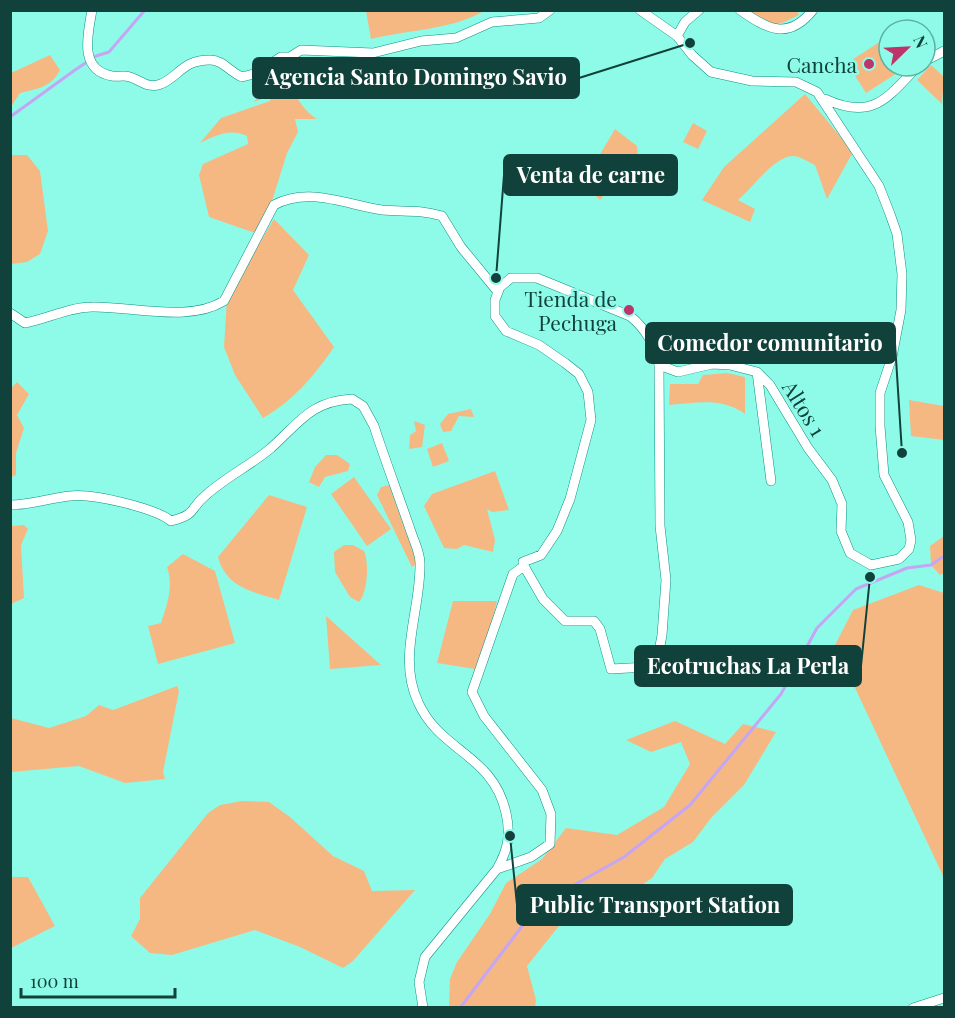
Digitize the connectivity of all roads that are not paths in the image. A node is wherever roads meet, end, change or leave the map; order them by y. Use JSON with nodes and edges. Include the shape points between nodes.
{"nodes":[{"id":1,"x":92,"y":10,"type":"edge"},
{"id":2,"x":550,"y":10,"type":"edge"},
{"id":3,"x":640,"y":10,"type":"edge"},
{"id":4,"x":699,"y":10,"type":"edge"},
{"id":5,"x":740,"y":10,"type":"edge"},
{"id":6,"x":813,"y":10,"type":"edge"},
{"id":7,"x":678,"y":36,"type":"junction"},
{"id":8,"x":907,"y":78,"type":"edge"},
{"id":9,"x":824,"y":98,"type":"junction"},
{"id":10,"x":498,"y":292,"type":"junction"},
{"id":11,"x":10,"y":313,"type":"edge"},
{"id":12,"x":659,"y":365,"type":"junction"},
{"id":13,"x":757,"y":372,"type":"junction"},
{"id":14,"x":771,"y":481,"type":"dead end"},
{"id":15,"x":10,"y":505,"type":"edge"},
{"id":16,"x":524,"y":566,"type":"junction"},
{"id":17,"x":496,"y":869,"type":"junction"},
{"id":18,"x":945,"y":998,"type":"edge"},
{"id":19,"x":423,"y":1008,"type":"edge"},
{"id":20,"x":913,"y":1008,"type":"edge"}],
"edges":[{"from":1,"to":2,"type":"street","via":[[86,44],[94,68],[149,86],[162,83],[192,62],[221,62],[242,77],[301,50],[373,53],[421,41],[456,38],[492,21],[539,18]]},
{"from":3,"to":7,"type":"street","name":"Altos 1"},
{"from":4,"to":7,"type":"street","via":[[685,22]]},
{"from":5,"to":6,"type":"street","via":[[765,27],[786,29],[797,26]]},
{"from":7,"to":9,"type":"street","name":"Altos 1","via":[[711,72],[752,81],[796,82]]},
{"from":8,"to":9,"type":"street","via":[[883,103],[870,108],[838,105]]},
{"from":9,"to":13,"type":"street","name":"Altos 1","via":[[879,186],[897,234],[901,310],[880,393],[880,426],[884,475],[908,522],[911,540],[909,549],[899,559],[871,566],[850,553],[842,531],[842,504],[832,480],[770,385]]},
{"from":10,"to":11,"type":"street","via":[[461,247],[442,216],[420,209],[382,210],[306,196],[274,205],[224,301],[208,309],[144,311],[91,307],[25,323]]},
{"from":10,"to":12,"type":"street","via":[[511,278],[537,278],[609,306],[641,324]]},
{"from":10,"to":16,"type":"street","via":[[495,316],[506,331],[539,345],[579,374],[588,392],[591,420],[570,499],[557,531],[541,555],[524,562]]},
{"from":12,"to":13,"type":"street","name":"Altos 1","via":[[678,372],[730,364]]},
{"from":12,"to":16,"type":"street","via":[[660,526],[666,580],[657,662],[647,667],[611,669],[594,621],[565,621],[543,599]]},
{"from":13,"to":14,"type":"street"},
{"from":15,"to":17,"type":"street","via":[[86,495],[135,504],[171,521],[182,518],[322,404],[352,399],[363,406],[374,426],[420,561],[409,643],[412,684],[426,718],[492,777],[510,829],[506,853]]},
{"from":16,"to":17,"type":"street","via":[[513,574],[472,692],[484,716],[542,790],[551,814],[550,844],[531,857]]},
{"from":17,"to":19,"type":"street","via":[[425,957],[419,981]]},
{"from":18,"to":20,"type":"street"}]}
